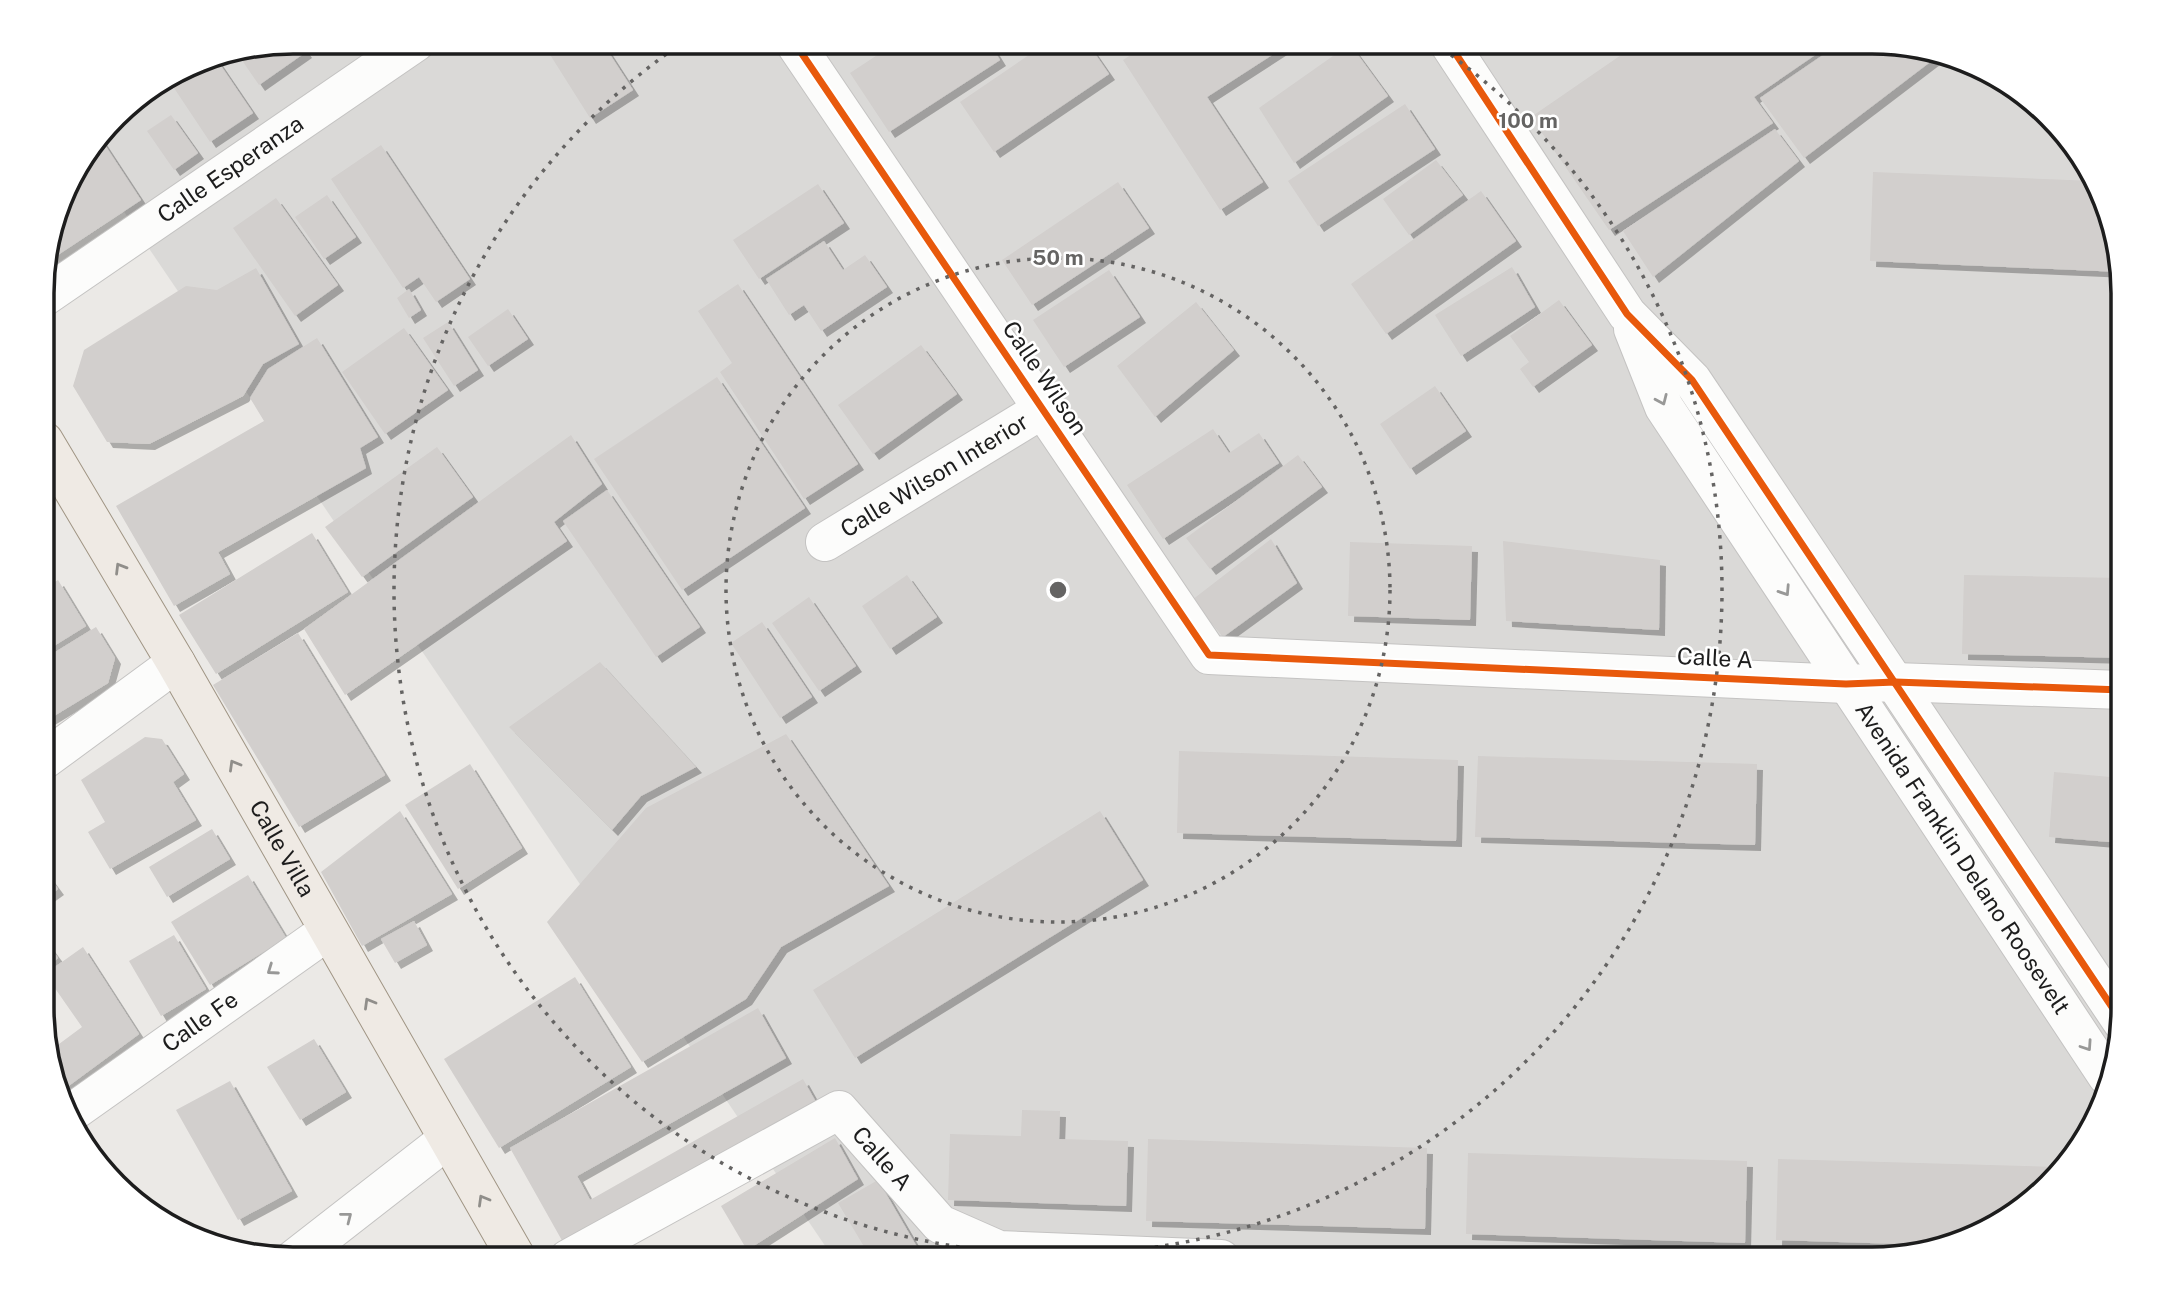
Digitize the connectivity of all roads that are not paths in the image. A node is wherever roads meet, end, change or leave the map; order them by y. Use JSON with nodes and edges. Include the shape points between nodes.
{"nodes":[{"id":1,"x":1456,"y":54,"type":"edge"},
{"id":2,"x":397,"y":55,"type":"edge"},
{"id":3,"x":803,"y":55,"type":"edge"},
{"id":4,"x":54,"y":290,"type":"edge"},
{"id":5,"x":1627,"y":314,"type":"junction"},
{"id":6,"x":1042,"y":409,"type":"junction"},
{"id":7,"x":54,"y":458,"type":"edge"},
{"id":8,"x":825,"y":542,"type":"dead end"},
{"id":9,"x":1306,"y":659,"type":"joint"},
{"id":10,"x":176,"y":663,"type":"junction"},
{"id":11,"x":1895,"y":682,"type":"junction"},
{"id":12,"x":1846,"y":684,"type":"junction"},
{"id":13,"x":2110,"y":690,"type":"edge"},
{"id":14,"x":54,"y":753,"type":"edge"},
{"id":15,"x":328,"y":931,"type":"junction"},
{"id":16,"x":2110,"y":1004,"type":"edge"},
{"id":17,"x":2102,"y":1069,"type":"edge"},
{"id":18,"x":77,"y":1109,"type":"edge"},
{"id":19,"x":448,"y":1139,"type":"junction"},
{"id":20,"x":309,"y":1247,"type":"edge"},
{"id":21,"x":510,"y":1247,"type":"edge"},
{"id":22,"x":590,"y":1247,"type":"edge"},
{"id":23,"x":991,"y":1247,"type":"edge"}],
"edges":[{"from":1,"to":5,"type":"street","name":"Avenida Franklin Delano Roosevelt"},
{"from":2,"to":4,"type":"street","name":"Calle Esperanza"},
{"from":3,"to":6,"type":"street","name":"Calle Wilson"},
{"from":5,"to":11,"type":"street","name":"Avenida Franklin Delano Roosevelt","via":[[1692,380]]},
{"from":5,"to":12,"type":"street","name":"Avenida Franklin Delano Roosevelt","one_way":true,"via":[[1664,407]]},
{"from":6,"to":8,"type":"street","name":"Calle Wilson Interior"},
{"from":6,"to":9,"type":"street","name":"Calle Wilson","via":[[1209,655]]},
{"from":10,"to":7,"type":"main road","name":"Calle Villa","one_way":true},
{"from":9,"to":12,"type":"street","name":"Calle A"},
{"from":10,"to":14,"type":"street"},
{"from":15,"to":10,"type":"main road","name":"Calle Villa","one_way":true},
{"from":11,"to":12,"type":"street","name":"Calle A"},
{"from":11,"to":13,"type":"street","name":"Calle A"},
{"from":11,"to":16,"type":"street","name":"Avenida Franklin Delano Roosevelt"},
{"from":12,"to":17,"type":"street","name":"Avenida Franklin Delano Roosevelt","one_way":true},
{"from":15,"to":18,"type":"street","name":"Calle Fe","one_way":true},
{"from":19,"to":15,"type":"main road","name":"Calle Villa","one_way":true},
{"from":20,"to":19,"type":"street","one_way":true},
{"from":21,"to":19,"type":"main road","name":"Calle Villa","one_way":true},
{"from":22,"to":23,"type":"street","name":"Calle A","via":[[839,1110],[940,1224]]}]}
